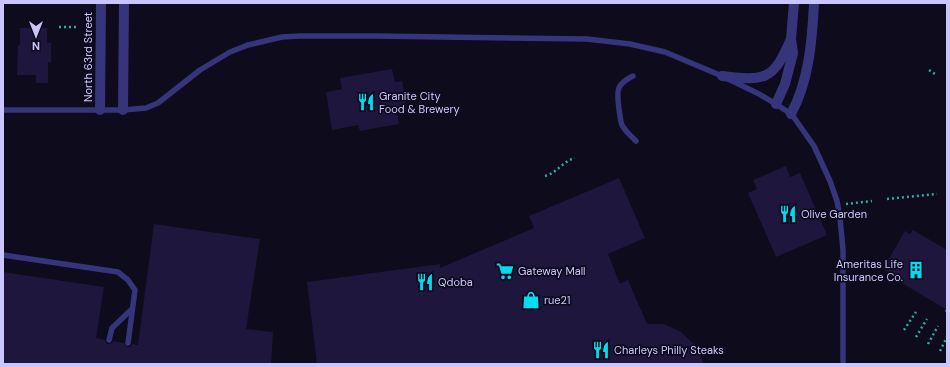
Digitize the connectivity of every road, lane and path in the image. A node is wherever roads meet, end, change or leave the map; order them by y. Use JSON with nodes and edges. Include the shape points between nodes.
{"nodes":[{"id":1,"x":101,"y":3,"type":"edge"},
{"id":2,"x":124,"y":3,"type":"edge"},
{"id":3,"x":794,"y":3,"type":"edge"},
{"id":4,"x":814,"y":3,"type":"edge"},
{"id":5,"x":59,"y":27,"type":"dead end"},
{"id":6,"x":78,"y":27,"type":"dead end"},
{"id":7,"x":791,"y":39,"type":"junction"},
{"id":8,"x":929,"y":70,"type":"dead end"},
{"id":9,"x":935,"y":74,"type":"dead end"},
{"id":10,"x":633,"y":76,"type":"dead end"},
{"id":11,"x":722,"y":76,"type":"junction"},
{"id":12,"x":776,"y":104,"type":"junction"},
{"id":13,"x":3,"y":110,"type":"edge"},
{"id":14,"x":100,"y":110,"type":"junction"},
{"id":15,"x":124,"y":110,"type":"junction"},
{"id":16,"x":791,"y":114,"type":"junction"},
{"id":17,"x":636,"y":141,"type":"dead end"},
{"id":18,"x":575,"y":158,"type":"dead end"},
{"id":19,"x":545,"y":176,"type":"dead end"},
{"id":20,"x":937,"y":194,"type":"dead end"},
{"id":21,"x":887,"y":199,"type":"dead end"},
{"id":22,"x":872,"y":201,"type":"dead end"},
{"id":23,"x":850,"y":204,"type":"dead end"},
{"id":24,"x":3,"y":255,"type":"edge"},
{"id":25,"x":132,"y":309,"type":"junction"},
{"id":26,"x":916,"y":312,"type":"dead end"},
{"id":27,"x":927,"y":319,"type":"dead end"},
{"id":28,"x":938,"y":326,"type":"dead end"},
{"id":29,"x":904,"y":330,"type":"dead end"},
{"id":30,"x":916,"y":337,"type":"dead end"},
{"id":31,"x":947,"y":338,"type":"edge"},
{"id":32,"x":109,"y":340,"type":"dead end"},
{"id":33,"x":128,"y":343,"type":"dead end"},
{"id":34,"x":928,"y":344,"type":"dead end"},
{"id":35,"x":940,"y":351,"type":"dead end"},
{"id":36,"x":843,"y":364,"type":"edge"}],
"edges":[{"from":1,"to":14,"type":"street","name":"North 63rd Street"},
{"from":2,"to":15,"type":"street"},
{"from":3,"to":7,"type":"street"},
{"from":4,"to":16,"type":"street","via":[[809,59],[799,96]]},
{"from":5,"to":6,"type":"path"},
{"from":7,"to":11,"type":"street","via":[[783,59],[772,72],[748,79]]},
{"from":7,"to":12,"type":"street","via":[[793,53],[790,67]]},
{"from":8,"to":9,"type":"path"},
{"from":10,"to":17,"type":"lane","via":[[624,80],[617,92],[622,124],[625,131]]},
{"from":11,"to":12,"type":"lane"},
{"from":11,"to":15,"type":"lane","via":[[665,52],[610,41],[555,38],[300,36],[265,40],[242,47],[215,60],[158,102],[146,108]]},
{"from":12,"to":16,"type":"lane"},
{"from":13,"to":14,"type":"lane"},
{"from":14,"to":15,"type":"lane"},
{"from":16,"to":36,"type":"lane","via":[[814,146],[837,201],[843,250]]},
{"from":18,"to":19,"type":"path"},
{"from":20,"to":21,"type":"path"},
{"from":22,"to":23,"type":"path"},
{"from":24,"to":25,"type":"lane","via":[[118,272],[135,290]]},
{"from":25,"to":32,"type":"lane","via":[[112,328]]},
{"from":25,"to":33,"type":"lane"},
{"from":26,"to":29,"type":"path"},
{"from":27,"to":30,"type":"path"},
{"from":28,"to":34,"type":"path"},
{"from":31,"to":35,"type":"path"}]}
